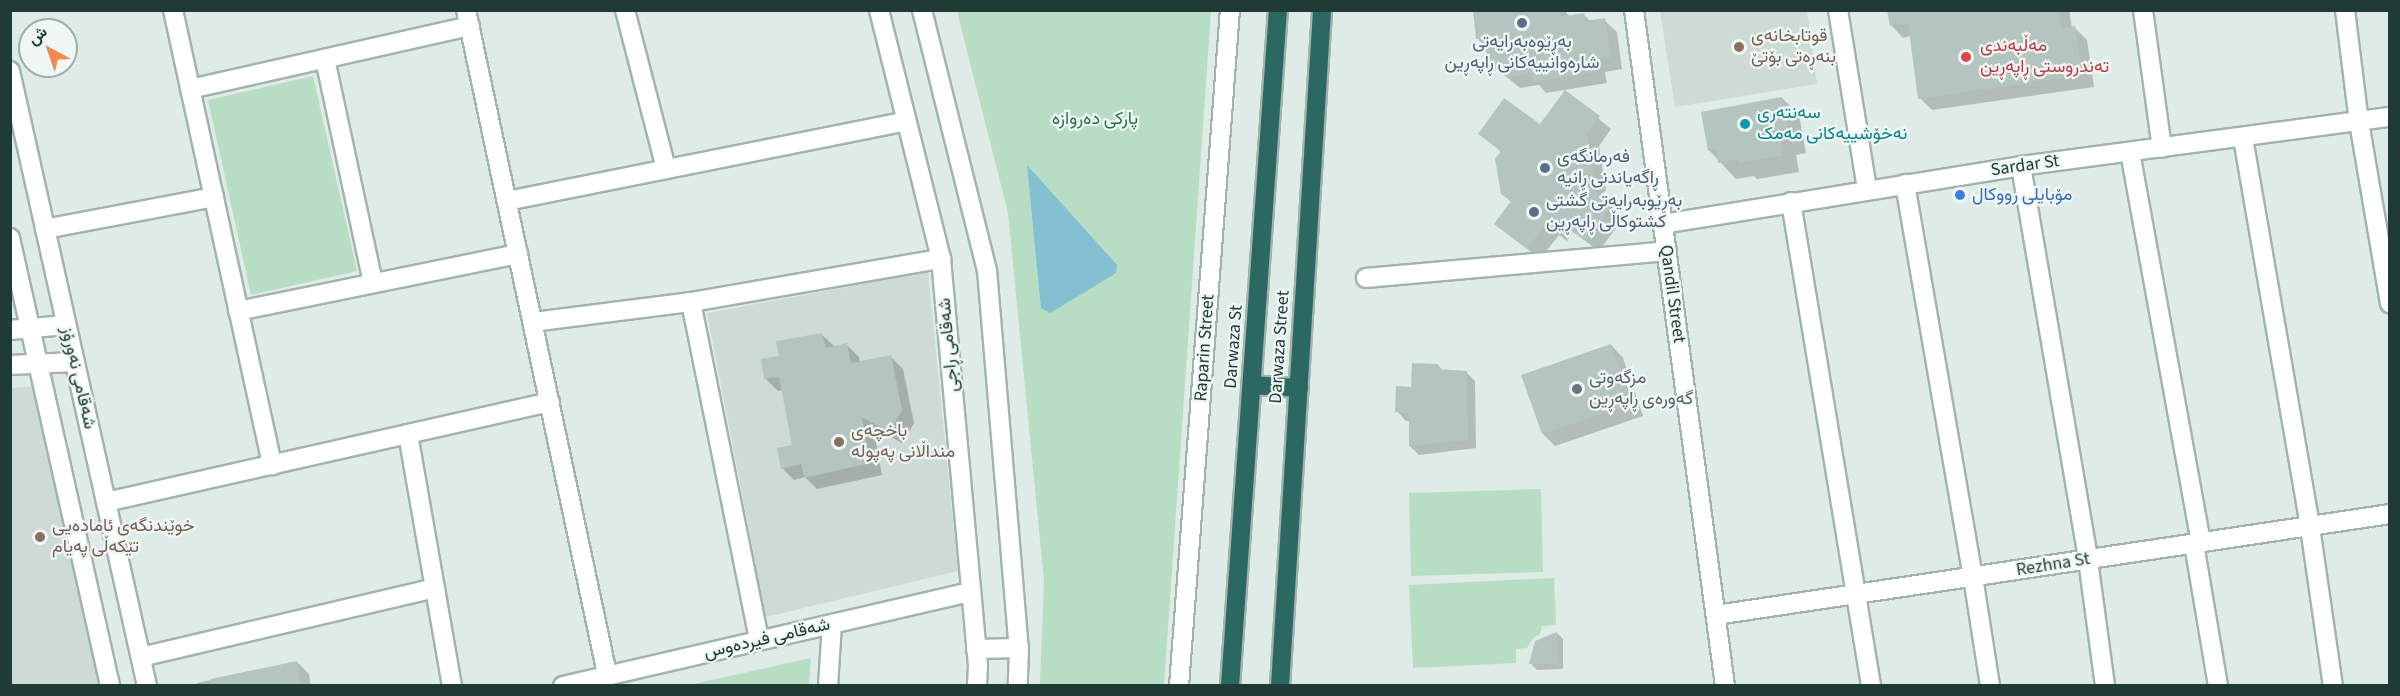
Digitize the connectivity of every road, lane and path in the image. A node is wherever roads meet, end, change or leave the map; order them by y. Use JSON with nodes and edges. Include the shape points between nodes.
{"nodes":[{"id":1,"x":173,"y":10,"type":"edge"},
{"id":2,"x":625,"y":10,"type":"edge"},
{"id":3,"x":879,"y":10,"type":"edge"},
{"id":4,"x":922,"y":10,"type":"edge"},
{"id":5,"x":1230,"y":10,"type":"edge"},
{"id":6,"x":1278,"y":10,"type":"edge"},
{"id":7,"x":1322,"y":10,"type":"edge"},
{"id":8,"x":1634,"y":10,"type":"edge"},
{"id":9,"x":1838,"y":10,"type":"edge"},
{"id":10,"x":2345,"y":10,"type":"edge"},
{"id":11,"x":2144,"y":11,"type":"edge"},
{"id":12,"x":468,"y":18,"type":"edge"},
{"id":13,"x":325,"y":59,"type":"junction"},
{"id":14,"x":10,"y":70,"type":"edge"},
{"id":15,"x":190,"y":89,"type":"junction"},
{"id":16,"x":2390,"y":117,"type":"edge"},
{"id":17,"x":906,"y":121,"type":"junction"},
{"id":18,"x":2359,"y":122,"type":"junction"},
{"id":19,"x":2243,"y":138,"type":"junction"},
{"id":20,"x":2162,"y":148,"type":"junction"},
{"id":21,"x":2130,"y":152,"type":"junction"},
{"id":22,"x":2021,"y":166,"type":"junction"},
{"id":23,"x":666,"y":169,"type":"junction"},
{"id":24,"x":1905,"y":184,"type":"junction"},
{"id":25,"x":1867,"y":190,"type":"junction"},
{"id":26,"x":214,"y":197,"type":"junction"},
{"id":27,"x":507,"y":201,"type":"junction"},
{"id":28,"x":1791,"y":202,"type":"junction"},
{"id":29,"x":1663,"y":224,"type":"junction"},
{"id":30,"x":45,"y":229,"type":"junction"},
{"id":31,"x":10,"y":238,"type":"edge"},
{"id":32,"x":1667,"y":251,"type":"junction"},
{"id":33,"x":518,"y":254,"type":"junction"},
{"id":34,"x":941,"y":259,"type":"junction"},
{"id":35,"x":1366,"y":278,"type":"dead end"},
{"id":36,"x":373,"y":283,"type":"junction"},
{"id":37,"x":691,"y":302,"type":"junction"},
{"id":38,"x":2390,"y":303,"type":"edge"},
{"id":39,"x":238,"y":311,"type":"junction"},
{"id":40,"x":533,"y":322,"type":"junction"},
{"id":41,"x":66,"y":325,"type":"junction"},
{"id":42,"x":31,"y":329,"type":"junction"},
{"id":43,"x":10,"y":330,"type":"edge"},
{"id":44,"x":74,"y":362,"type":"junction"},
{"id":45,"x":39,"y":364,"type":"junction"},
{"id":46,"x":10,"y":366,"type":"edge"},
{"id":47,"x":1252,"y":385,"type":"junction"},
{"id":48,"x":1299,"y":388,"type":"junction"},
{"id":49,"x":550,"y":402,"type":"junction"},
{"id":50,"x":408,"y":434,"type":"junction"},
{"id":51,"x":272,"y":465,"type":"junction"},
{"id":52,"x":106,"y":502,"type":"junction"},
{"id":53,"x":2390,"y":514,"type":"edge"},
{"id":54,"x":2310,"y":527,"type":"junction"},
{"id":55,"x":2198,"y":543,"type":"junction"},
{"id":56,"x":2088,"y":560,"type":"junction"},
{"id":57,"x":1973,"y":577,"type":"junction"},
{"id":58,"x":435,"y":588,"type":"junction"},
{"id":59,"x":971,"y":592,"type":"junction"},
{"id":60,"x":1857,"y":594,"type":"junction"},
{"id":61,"x":1716,"y":615,"type":"junction"},
{"id":62,"x":832,"y":624,"type":"junction"},
{"id":63,"x":759,"y":640,"type":"junction"},
{"id":64,"x":1019,"y":648,"type":"junction"},
{"id":65,"x":976,"y":649,"type":"junction"},
{"id":66,"x":141,"y":657,"type":"junction"},
{"id":67,"x":607,"y":674,"type":"junction"},
{"id":68,"x":586,"y":683,"type":"edge"},
{"id":69,"x":110,"y":686,"type":"edge"},
{"id":70,"x":147,"y":686,"type":"edge"},
{"id":71,"x":452,"y":686,"type":"edge"},
{"id":72,"x":562,"y":686,"type":"edge"},
{"id":73,"x":828,"y":686,"type":"edge"},
{"id":74,"x":977,"y":686,"type":"edge"},
{"id":75,"x":1018,"y":686,"type":"edge"},
{"id":76,"x":1179,"y":686,"type":"edge"},
{"id":77,"x":1230,"y":686,"type":"edge"},
{"id":78,"x":1280,"y":686,"type":"edge"},
{"id":79,"x":1725,"y":686,"type":"edge"},
{"id":80,"x":1871,"y":686,"type":"edge"},
{"id":81,"x":1990,"y":686,"type":"edge"},
{"id":82,"x":2105,"y":686,"type":"edge"},
{"id":83,"x":2218,"y":686,"type":"edge"},
{"id":84,"x":2333,"y":686,"type":"edge"}],
"edges":[{"from":1,"to":15,"type":"street"},
{"from":2,"to":23,"type":"street"},
{"from":3,"to":17,"type":"street","name":"شەقامی ڕاجی"},
{"from":4,"to":64,"type":"street","via":[[987,270]]},
{"from":5,"to":76,"type":"street","name":"Raparin Street"},
{"from":6,"to":47,"type":"highway","name":"Darwaza St"},
{"from":7,"to":48,"type":"highway","name":"Darwaza Street"},
{"from":8,"to":29,"type":"street","name":"Qandil Street"},
{"from":9,"to":25,"type":"street"},
{"from":10,"to":18,"type":"street"},
{"from":11,"to":20,"type":"street"},
{"from":12,"to":13,"type":"street"},
{"from":12,"to":27,"type":"street"},
{"from":13,"to":15,"type":"street"},
{"from":13,"to":36,"type":"street"},
{"from":14,"to":30,"type":"street","name":"شەقامی نەورۆز"},
{"from":15,"to":26,"type":"street"},
{"from":16,"to":18,"type":"street","name":"Sardar St"},
{"from":17,"to":23,"type":"street"},
{"from":17,"to":34,"type":"street","name":"شەقامی ڕاجی"},
{"from":18,"to":19,"type":"street","name":"Sardar St"},
{"from":18,"to":38,"type":"street"},
{"from":19,"to":20,"type":"street","name":"Sardar St"},
{"from":19,"to":54,"type":"street"},
{"from":20,"to":21,"type":"street","name":"Sardar St"},
{"from":21,"to":22,"type":"street","name":"Sardar St"},
{"from":21,"to":55,"type":"street"},
{"from":22,"to":24,"type":"street","name":"Sardar St"},
{"from":22,"to":56,"type":"street"},
{"from":23,"to":27,"type":"street"},
{"from":24,"to":25,"type":"street","name":"Sardar St"},
{"from":24,"to":57,"type":"street"},
{"from":25,"to":28,"type":"street","name":"Sardar St"},
{"from":26,"to":30,"type":"street"},
{"from":26,"to":39,"type":"street"},
{"from":27,"to":33,"type":"street"},
{"from":28,"to":29,"type":"street","name":"Sardar St"},
{"from":28,"to":60,"type":"street"},
{"from":29,"to":32,"type":"street","name":"Qandil Street"},
{"from":30,"to":41,"type":"street","name":"شەقامی نەورۆز"},
{"from":31,"to":42,"type":"street","name":"شەقامی نەورۆز"},
{"from":32,"to":35,"type":"street"},
{"from":32,"to":61,"type":"street","name":"Qandil Street"},
{"from":33,"to":36,"type":"street"},
{"from":33,"to":40,"type":"street"},
{"from":34,"to":37,"type":"street"},
{"from":34,"to":59,"type":"street","name":"شەقامی ڕاجی"},
{"from":36,"to":39,"type":"street"},
{"from":37,"to":40,"type":"street"},
{"from":37,"to":63,"type":"street"},
{"from":39,"to":51,"type":"street"},
{"from":40,"to":49,"type":"street"},
{"from":41,"to":42,"type":"street"},
{"from":41,"to":44,"type":"street","name":"شەقامی نەورۆز"},
{"from":42,"to":43,"type":"street"},
{"from":42,"to":45,"type":"street","name":"شەقامی نەورۆز"},
{"from":44,"to":45,"type":"street"},
{"from":44,"to":52,"type":"street","name":"شەقامی نەورۆز"},
{"from":45,"to":46,"type":"street"},
{"from":45,"to":69,"type":"street","name":"شەقامی نەورۆز"},
{"from":47,"to":48,"type":"highway"},
{"from":47,"to":77,"type":"highway","name":"Darwaza St"},
{"from":48,"to":78,"type":"highway","name":"Darwaza Street"},
{"from":49,"to":50,"type":"street"},
{"from":49,"to":67,"type":"street"},
{"from":50,"to":51,"type":"street"},
{"from":50,"to":58,"type":"street"},
{"from":51,"to":52,"type":"street"},
{"from":52,"to":66,"type":"street","name":"شەقامی نەورۆز"},
{"from":53,"to":54,"type":"street","name":"Rezhna St"},
{"from":54,"to":55,"type":"street","name":"Rezhna St"},
{"from":54,"to":84,"type":"street"},
{"from":55,"to":56,"type":"street","name":"Rezhna St"},
{"from":55,"to":83,"type":"street"},
{"from":56,"to":57,"type":"street","name":"Rezhna St"},
{"from":56,"to":82,"type":"street"},
{"from":57,"to":60,"type":"street","name":"Rezhna St"},
{"from":57,"to":81,"type":"street"},
{"from":58,"to":66,"type":"street"},
{"from":58,"to":71,"type":"street"},
{"from":59,"to":62,"type":"street","name":"شەقامی فیردەوس"},
{"from":59,"to":65,"type":"street","name":"شەقامی ڕاجی"},
{"from":60,"to":61,"type":"street","name":"Rezhna St"},
{"from":60,"to":80,"type":"street"},
{"from":61,"to":79,"type":"street","name":"Qandil Street"},
{"from":62,"to":63,"type":"street","name":"شەقامی فیردەوس"},
{"from":62,"to":73,"type":"street"},
{"from":63,"to":67,"type":"street","name":"شەقامی فیردەوس"},
{"from":64,"to":65,"type":"street"},
{"from":64,"to":75,"type":"street"},
{"from":65,"to":74,"type":"street","name":"شەقامی ڕاجی"},
{"from":66,"to":70,"type":"street","name":"شەقامی نەورۆز"},
{"from":67,"to":68,"type":"street","name":"شەقامی فیردەوس"},
{"from":68,"to":72,"type":"street","name":"شەقامی فیردەوس"}]}
